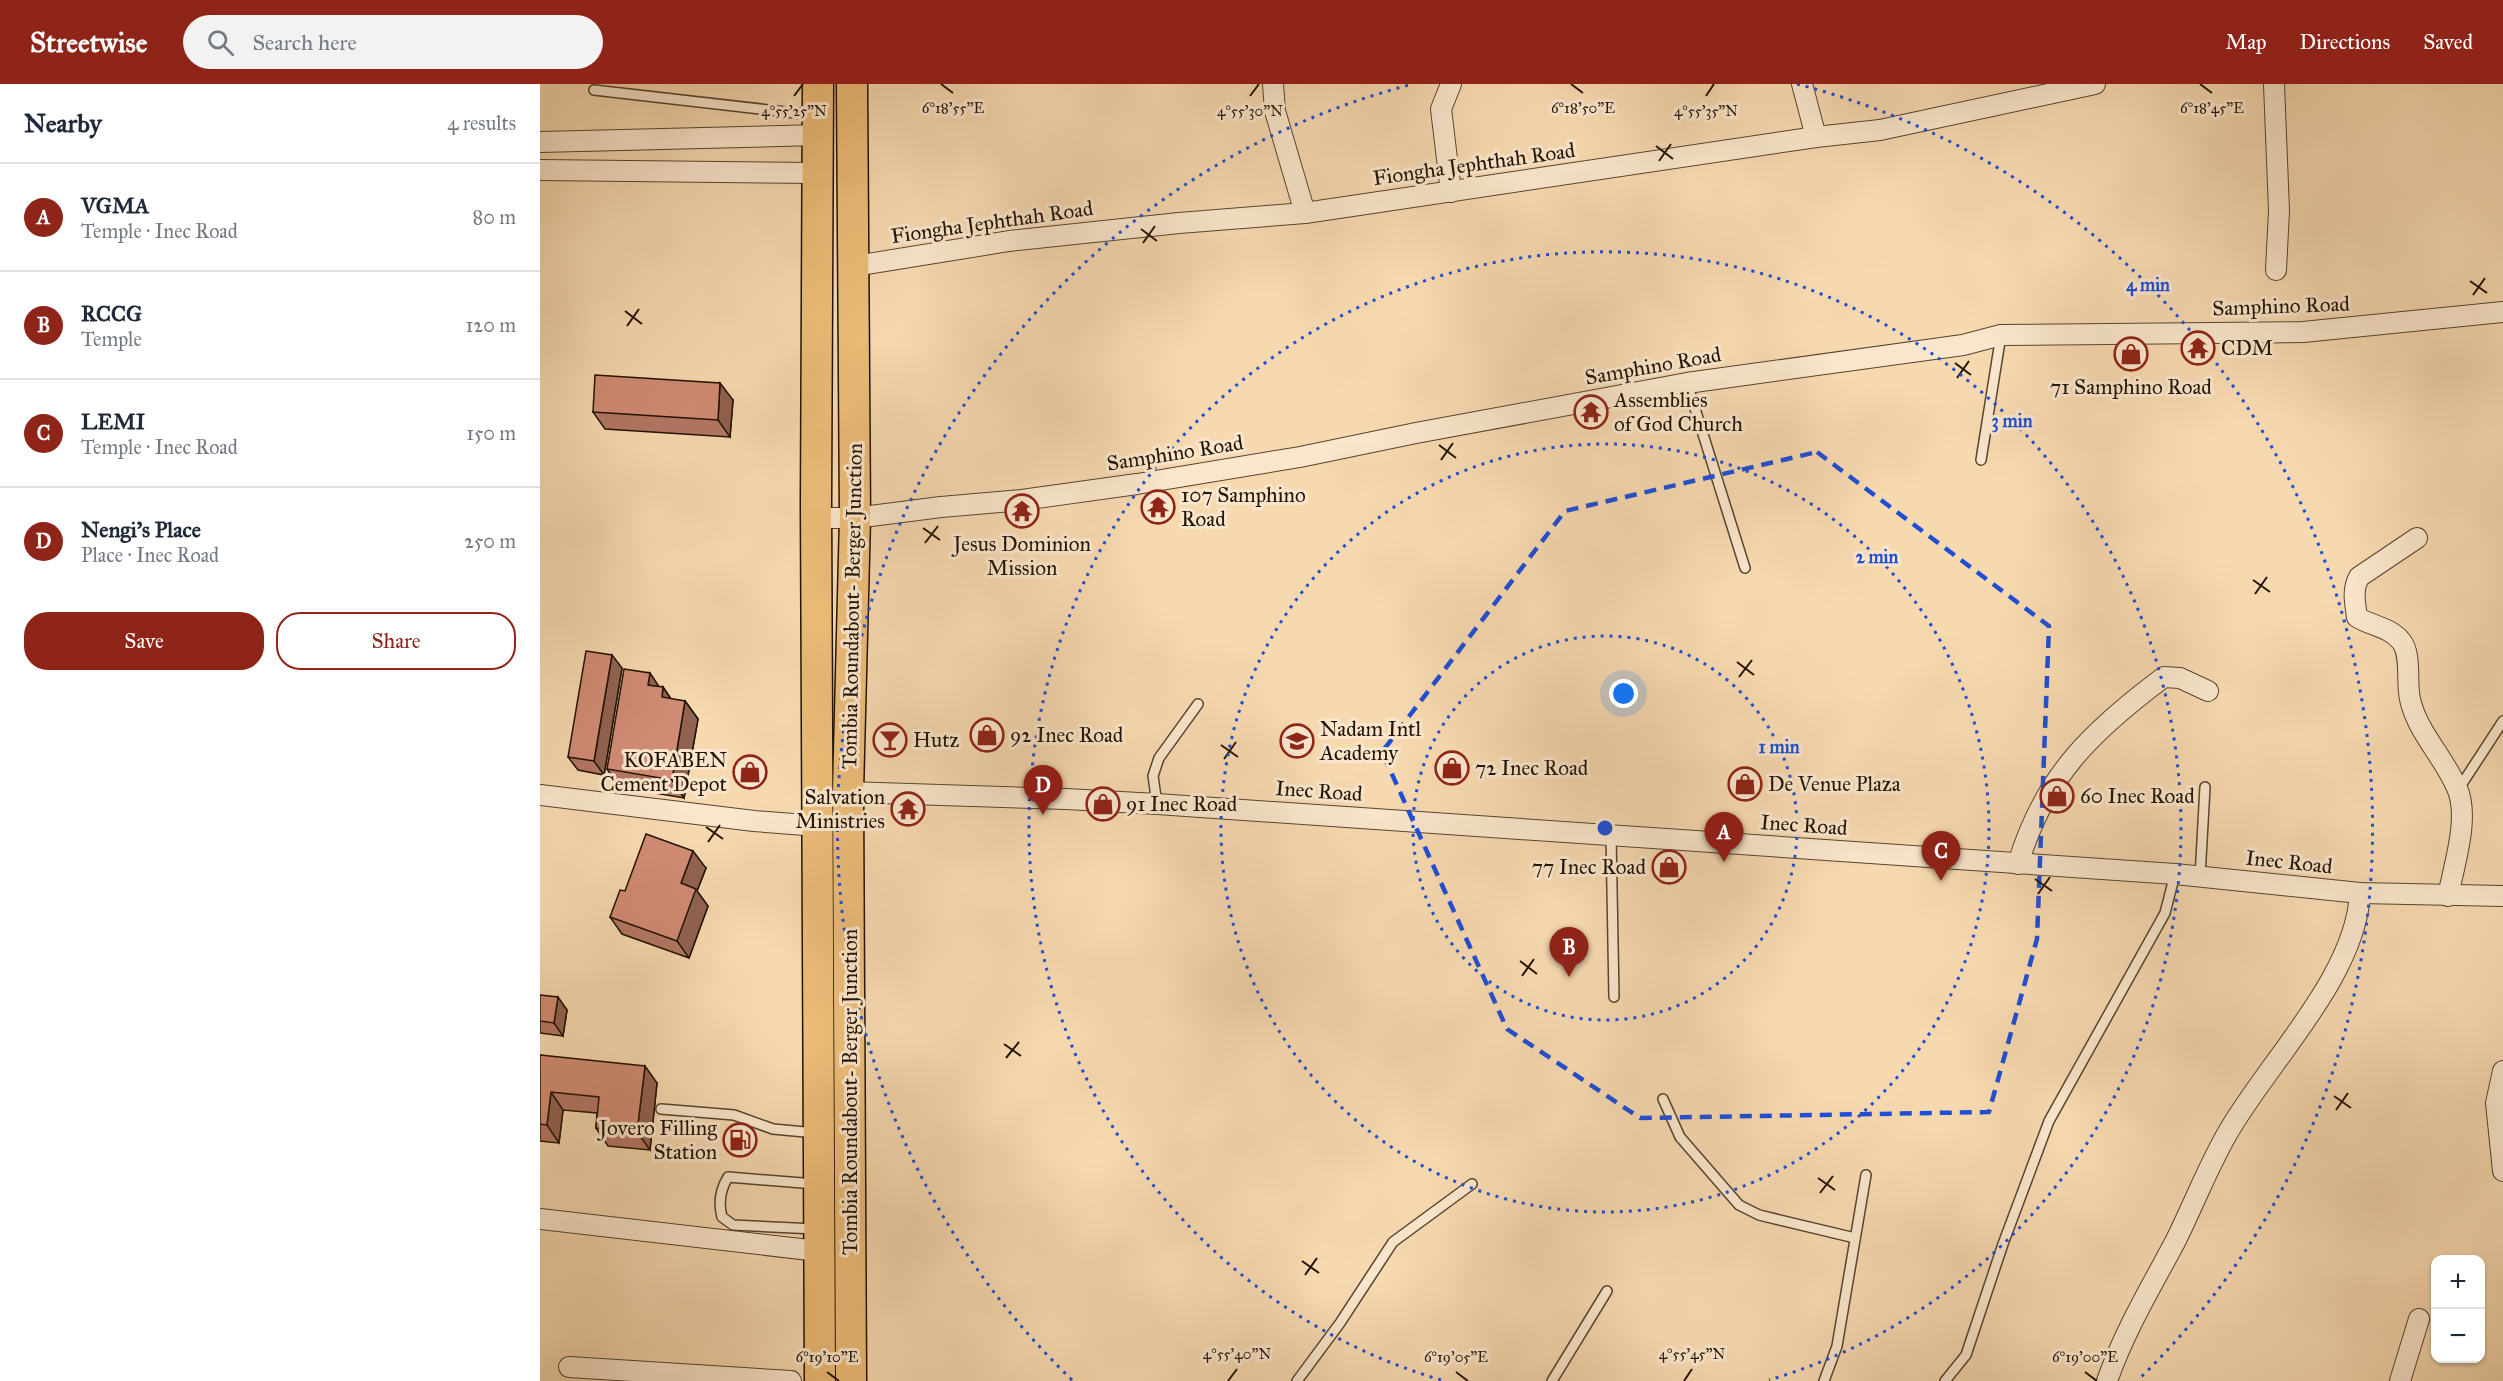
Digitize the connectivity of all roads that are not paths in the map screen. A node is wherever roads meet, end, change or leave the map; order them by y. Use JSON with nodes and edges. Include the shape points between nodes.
{"nodes":[{"id":1,"x":818,"y":84,"type":"edge"},
{"id":2,"x":852,"y":84,"type":"edge"},
{"id":3,"x":1273,"y":84,"type":"edge"},
{"id":4,"x":1451,"y":84,"type":"edge"},
{"id":5,"x":1802,"y":84,"type":"edge"},
{"id":6,"x":2095,"y":84,"type":"edge"},
{"id":7,"x":2274,"y":84,"type":"edge"},
{"id":8,"x":594,"y":90,"type":"dead end"},
{"id":9,"x":819,"y":125,"type":"junction"},
{"id":10,"x":1816,"y":137,"type":"junction"},
{"id":11,"x":540,"y":142,"type":"edge"},
{"id":12,"x":540,"y":170,"type":"edge"},
{"id":13,"x":818,"y":173,"type":"junction"},
{"id":14,"x":1451,"y":192,"type":"junction"},
{"id":15,"x":1305,"y":213,"type":"junction"},
{"id":16,"x":855,"y":266,"type":"junction"},
{"id":17,"x":2276,"y":270,"type":"dead end"},
{"id":18,"x":2503,"y":312,"type":"edge"},
{"id":19,"x":2001,"y":335,"type":"junction"},
{"id":20,"x":1687,"y":382,"type":"junction"},
{"id":21,"x":1981,"y":460,"type":"dead end"},
{"id":22,"x":816,"y":518,"type":"junction"},
{"id":23,"x":855,"y":518,"type":"junction"},
{"id":24,"x":2417,"y":538,"type":"dead end"},
{"id":25,"x":1745,"y":568,"type":"dead end"},
{"id":26,"x":2208,"y":692,"type":"dead end"},
{"id":27,"x":1198,"y":704,"type":"dead end"},
{"id":28,"x":2503,"y":721,"type":"edge"},
{"id":29,"x":2205,"y":787,"type":"dead end"},
{"id":30,"x":2458,"y":790,"type":"junction"},
{"id":31,"x":849,"y":792,"type":"junction"},
{"id":32,"x":540,"y":795,"type":"edge"},
{"id":33,"x":1157,"y":804,"type":"junction"},
{"id":34,"x":818,"y":826,"type":"junction"},
{"id":35,"x":1611,"y":835,"type":"junction"},
{"id":36,"x":2018,"y":864,"type":"junction"},
{"id":37,"x":2175,"y":874,"type":"junction"},
{"id":38,"x":2200,"y":877,"type":"junction"},
{"id":39,"x":2360,"y":893,"type":"junction"},
{"id":40,"x":2448,"y":896,"type":"junction"},
{"id":41,"x":2503,"y":896,"type":"edge"},
{"id":42,"x":1614,"y":997,"type":"dead end"},
{"id":43,"x":2503,"y":1071,"type":"edge"},
{"id":44,"x":1663,"y":1099,"type":"dead end"},
{"id":45,"x":661,"y":1109,"type":"dead end"},
{"id":46,"x":818,"y":1133,"type":"junction"},
{"id":47,"x":2503,"y":1172,"type":"edge"},
{"id":48,"x":1866,"y":1174,"type":"dead end"},
{"id":49,"x":1472,"y":1184,"type":"dead end"},
{"id":50,"x":818,"y":1185,"type":"junction"},
{"id":51,"x":540,"y":1219,"type":"edge"},
{"id":52,"x":1855,"y":1238,"type":"junction"},
{"id":53,"x":818,"y":1240,"type":"junction"},
{"id":54,"x":1607,"y":1291,"type":"dead end"},
{"id":55,"x":2419,"y":1319,"type":"dead end"},
{"id":56,"x":569,"y":1367,"type":"dead end"},
{"id":57,"x":792,"y":1381,"type":"edge"},
{"id":58,"x":820,"y":1381,"type":"edge"},
{"id":59,"x":851,"y":1381,"type":"edge"},
{"id":60,"x":1297,"y":1381,"type":"edge"},
{"id":61,"x":1552,"y":1381,"type":"edge"},
{"id":62,"x":1824,"y":1381,"type":"edge"},
{"id":63,"x":1945,"y":1381,"type":"edge"},
{"id":64,"x":2107,"y":1381,"type":"edge"},
{"id":65,"x":2400,"y":1381,"type":"edge"}],
"edges":[{"from":1,"to":9,"type":"main road","name":"Tombia Roundabout- Berger Junction"},
{"from":2,"to":16,"type":"main road","name":"Tombia Roundabout- Berger Junction"},
{"from":3,"to":15,"type":"street","via":[[1275,111]]},
{"from":4,"to":14,"type":"street","via":[[1441,109]]},
{"from":5,"to":10,"type":"street"},
{"from":6,"to":10,"type":"street","name":"Fiongha Jephthah Road","via":[[1880,130]]},
{"from":7,"to":17,"type":"street","via":[[2279,211]]},
{"from":8,"to":9,"type":"lane"},
{"from":9,"to":11,"type":"street"},
{"from":9,"to":13,"type":"main road","name":"Tombia Roundabout- Berger Junction"},
{"from":10,"to":14,"type":"street","name":"Fiongha Jephthah Road"},
{"from":12,"to":13,"type":"street"},
{"from":13,"to":22,"type":"main road","name":"Tombia Roundabout- Berger Junction"},
{"from":14,"to":15,"type":"street","name":"Fiongha Jephthah Road"},
{"from":15,"to":16,"type":"street","name":"Fiongha Jephthah Road","via":[[1009,241]]},
{"from":16,"to":23,"type":"main road","name":"Tombia Roundabout- Berger Junction"},
{"from":18,"to":19,"type":"street","name":"Samphino Road","via":[[2303,332]]},
{"from":19,"to":20,"type":"street","name":"Samphino Road","via":[[1963,345]]},
{"from":19,"to":21,"type":"lane"},
{"from":20,"to":23,"type":"street","name":"Samphino Road","via":[[1184,476],[1022,500]]},
{"from":20,"to":25,"type":"lane"},
{"from":22,"to":23,"type":"street","name":"Samphino Road"},
{"from":22,"to":34,"type":"main road","name":"Tombia Roundabout- Berger Junction"},
{"from":23,"to":31,"type":"main road","name":"Tombia Roundabout- Berger Junction"},
{"from":24,"to":30,"type":"street","via":[[2359,577],[2354,587],[2357,617],[2386,629],[2401,641],[2406,651],[2410,700],[2420,726]]},
{"from":26,"to":36,"type":"street","via":[[2180,678],[2164,677],[2132,701],[2077,752],[2046,793]]},
{"from":27,"to":33,"type":"lane","via":[[1159,758],[1154,776]]},
{"from":28,"to":30,"type":"lane"},
{"from":29,"to":38,"type":"lane"},
{"from":30,"to":40,"type":"street","via":[[2462,824]]},
{"from":31,"to":33,"type":"street","name":"Inec Road"},
{"from":31,"to":59,"type":"main road","name":"Tombia Roundabout- Berger Junction"},
{"from":32,"to":34,"type":"street"},
{"from":33,"to":35,"type":"street","name":"Inec Road"},
{"from":34,"to":46,"type":"main road","name":"Tombia Roundabout- Berger Junction"},
{"from":35,"to":36,"type":"street","name":"Inec Road"},
{"from":35,"to":42,"type":"lane"},
{"from":36,"to":37,"type":"street","name":"Inec Road"},
{"from":37,"to":38,"type":"street","name":"Inec Road"},
{"from":37,"to":63,"type":"lane","via":[[2165,914],[2049,1121],[1966,1355]]},
{"from":38,"to":39,"type":"street","name":"Inec Road"},
{"from":39,"to":40,"type":"street","name":"Inec Road"},
{"from":39,"to":64,"type":"street","via":[[2351,935],[2329,982],[2227,1134],[2119,1345]]},
{"from":40,"to":41,"type":"street","name":"Inec Road"},
{"from":43,"to":47,"type":"street","via":[[2496,1103]]},
{"from":44,"to":52,"type":"lane","via":[[1680,1137],[1739,1205],[1760,1215]]},
{"from":45,"to":46,"type":"lane","via":[[734,1115],[773,1129]]},
{"from":46,"to":50,"type":"main road","name":"Tombia Roundabout- Berger Junction"},
{"from":48,"to":52,"type":"lane"},
{"from":49,"to":60,"type":"lane","via":[[1393,1242]]},
{"from":50,"to":53,"type":"main road","name":"Tombia Roundabout- Berger Junction"},
{"from":50,"to":53,"type":"lane","via":[[728,1177],[719,1205],[722,1217],[733,1225]]},
{"from":51,"to":53,"type":"street"},
{"from":52,"to":62,"type":"lane","via":[[1837,1346]]},
{"from":53,"to":58,"type":"main road","name":"Tombia Roundabout- Berger Junction"},
{"from":54,"to":61,"type":"lane"},
{"from":55,"to":65,"type":"street"},
{"from":56,"to":57,"type":"street"}]}
